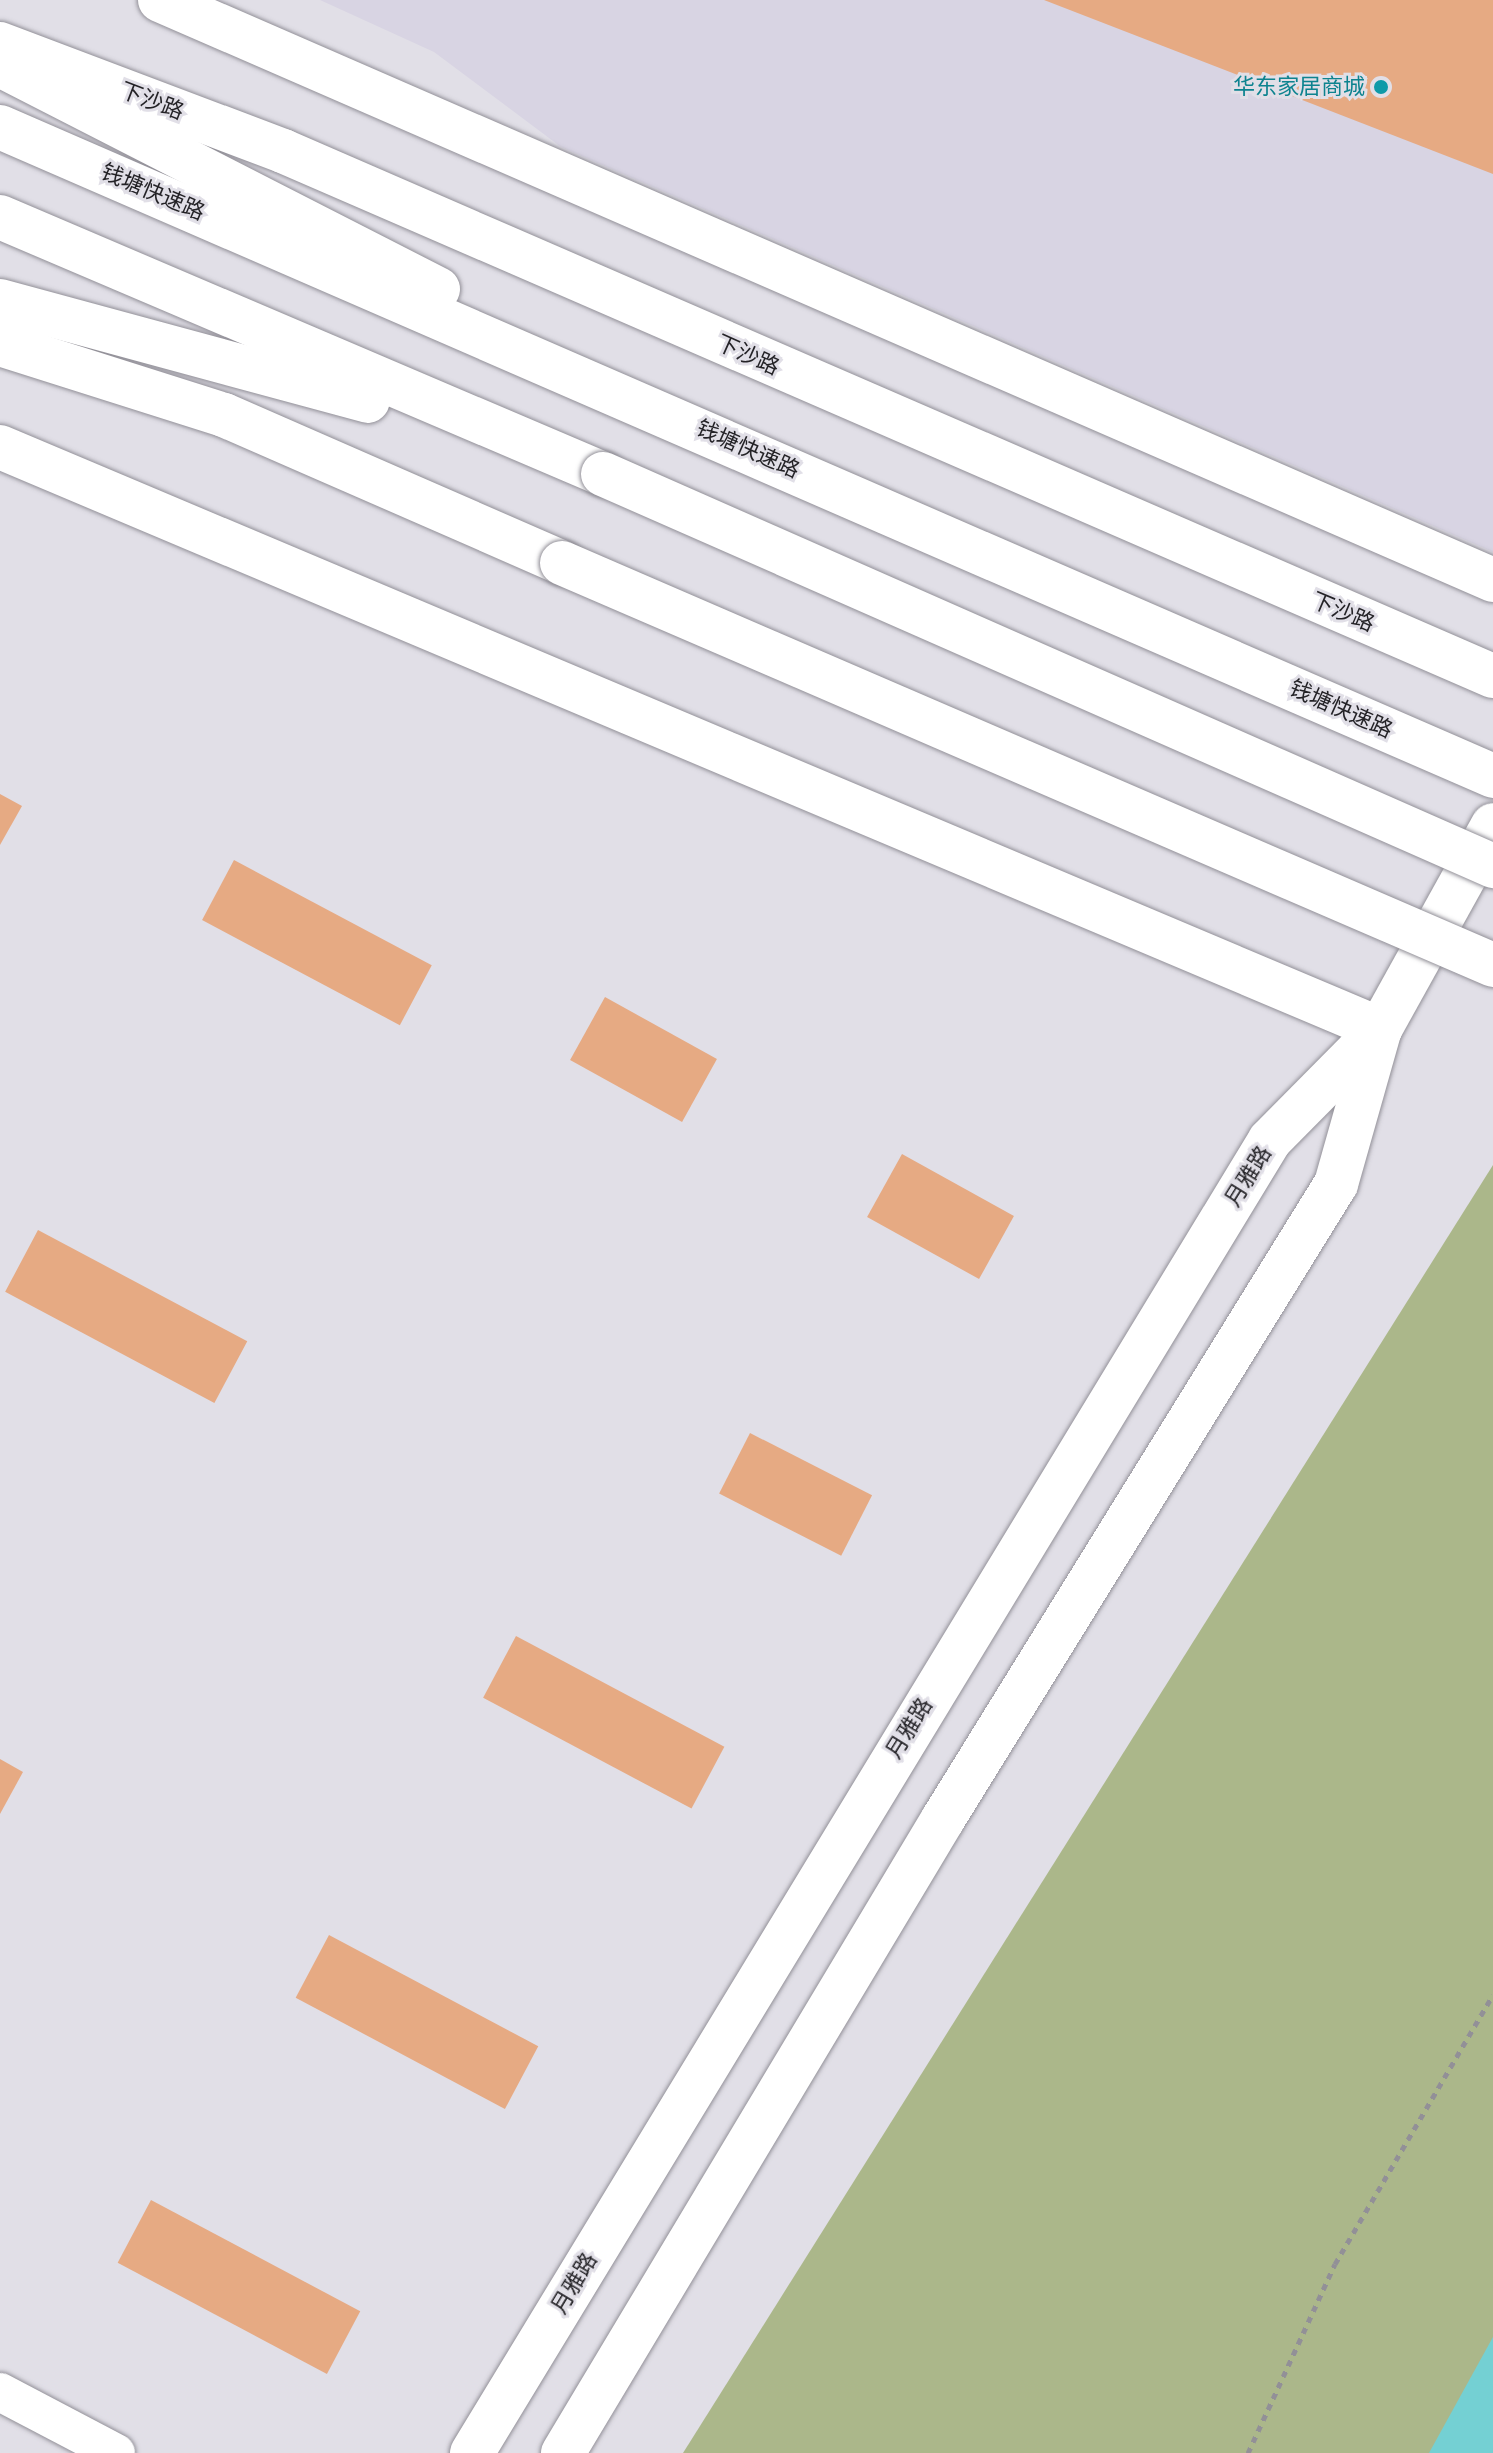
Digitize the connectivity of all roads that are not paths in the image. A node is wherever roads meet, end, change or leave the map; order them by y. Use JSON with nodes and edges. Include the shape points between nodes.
{"nodes":[{"id":1,"x":160,"y":0,"type":"edge"},
{"id":2,"x":0,"y":44,"type":"edge"},
{"id":3,"x":0,"y":65,"type":"edge"},
{"id":4,"x":0,"y":127,"type":"edge"},
{"id":5,"x":0,"y":217,"type":"edge"},
{"id":6,"x":0,"y":301,"type":"edge"},
{"id":7,"x":0,"y":344,"type":"edge"},
{"id":8,"x":632,"y":398,"type":"junction"},
{"id":9,"x":0,"y":447,"type":"edge"},
{"id":10,"x":603,"y":474,"type":"junction"},
{"id":11,"x":1493,"y":580,"type":"edge"},
{"id":12,"x":1493,"y":676,"type":"edge"},
{"id":13,"x":1493,"y":776,"type":"edge"},
{"id":14,"x":1493,"y":825,"type":"edge"},
{"id":15,"x":1493,"y":866,"type":"edge"},
{"id":16,"x":1493,"y":965,"type":"edge"},
{"id":17,"x":1380,"y":1029,"type":"junction"},
{"id":18,"x":0,"y":2392,"type":"edge"},
{"id":19,"x":116,"y":2453,"type":"edge"},
{"id":20,"x":472,"y":2453,"type":"edge"},
{"id":21,"x":563,"y":2453,"type":"edge"}],
"edges":[{"from":1,"to":11,"type":"main road"},
{"from":2,"to":12,"type":"main road","name":"下沙路","via":[[283,151]]},
{"from":3,"to":8,"type":"main road","via":[[327,226]]},
{"from":4,"to":8,"type":"main road","name":"钱塘快速路"},
{"from":5,"to":10,"type":"main road"},
{"from":6,"to":10,"type":"main road","via":[[233,359]]},
{"from":7,"to":16,"type":"main road","bridge":true,"via":[[224,415]]},
{"from":8,"to":13,"type":"main road","name":"钱塘快速路"},
{"from":9,"to":17,"type":"main road"},
{"from":10,"to":15,"type":"main road","bridge":true},
{"from":14,"to":17,"type":"main road","name":"月雅路"},
{"from":17,"to":20,"type":"main road","name":"月雅路","via":[[1270,1140]]},
{"from":17,"to":21,"type":"main road","name":"月雅路","via":[[1336,1184],[943,1819]]},
{"from":18,"to":19,"type":"street"}]}
